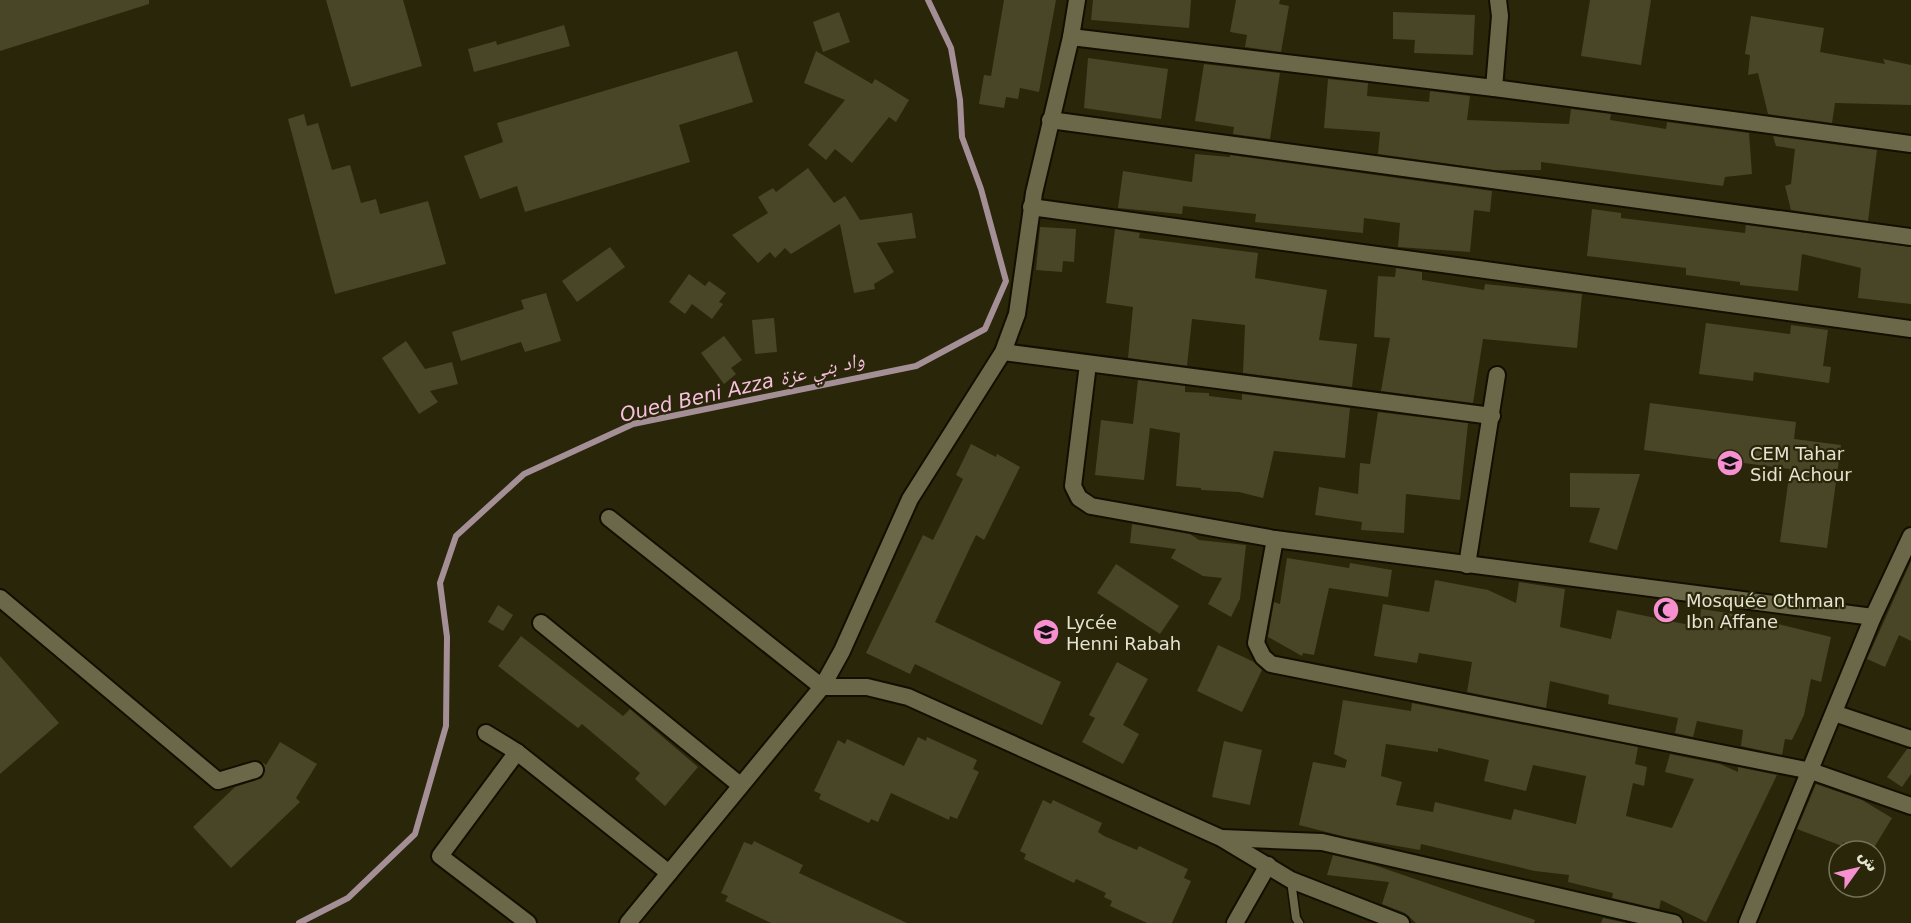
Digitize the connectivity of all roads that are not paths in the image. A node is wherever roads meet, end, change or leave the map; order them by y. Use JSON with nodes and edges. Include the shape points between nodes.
{"nodes":[{"id":1,"x":1077,"y":0,"type":"edge"},
{"id":2,"x":1498,"y":0,"type":"edge"},
{"id":3,"x":1071,"y":38,"type":"junction"},
{"id":4,"x":1494,"y":88,"type":"junction"},
{"id":5,"x":1050,"y":120,"type":"junction"},
{"id":6,"x":1911,"y":144,"type":"edge"},
{"id":7,"x":1031,"y":207,"type":"junction"},
{"id":8,"x":1911,"y":237,"type":"edge"},
{"id":9,"x":1911,"y":329,"type":"edge"},
{"id":10,"x":1003,"y":352,"type":"junction"},
{"id":11,"x":1088,"y":364,"type":"junction"},
{"id":12,"x":1497,"y":375,"type":"dead end"},
{"id":13,"x":1492,"y":416,"type":"junction"},
{"id":14,"x":609,"y":518,"type":"dead end"},
{"id":15,"x":1911,"y":536,"type":"edge"},
{"id":16,"x":1275,"y":539,"type":"junction"},
{"id":17,"x":1467,"y":566,"type":"junction"},
{"id":18,"x":0,"y":598,"type":"edge"},
{"id":19,"x":1873,"y":617,"type":"junction"},
{"id":20,"x":541,"y":623,"type":"dead end"},
{"id":21,"x":822,"y":687,"type":"junction"},
{"id":22,"x":1834,"y":713,"type":"junction"},
{"id":23,"x":486,"y":733,"type":"dead end"},
{"id":24,"x":1911,"y":738,"type":"edge"},
{"id":25,"x":517,"y":752,"type":"junction"},
{"id":26,"x":255,"y":770,"type":"dead end"},
{"id":27,"x":1811,"y":771,"type":"junction"},
{"id":28,"x":740,"y":785,"type":"junction"},
{"id":29,"x":1911,"y":806,"type":"edge"},
{"id":30,"x":1221,"y":838,"type":"junction"},
{"id":31,"x":1268,"y":865,"type":"junction"},
{"id":32,"x":669,"y":873,"type":"junction"},
{"id":33,"x":1291,"y":880,"type":"junction"},
{"id":34,"x":528,"y":923,"type":"edge"},
{"id":35,"x":628,"y":923,"type":"edge"},
{"id":36,"x":1235,"y":923,"type":"edge"},
{"id":37,"x":1299,"y":923,"type":"edge"},
{"id":38,"x":1401,"y":923,"type":"edge"},
{"id":39,"x":1674,"y":923,"type":"edge"},
{"id":40,"x":1748,"y":923,"type":"edge"}],
"edges":[{"from":1,"to":3,"type":"street"},
{"from":2,"to":4,"type":"street"},
{"from":3,"to":4,"type":"street"},
{"from":3,"to":5,"type":"street"},
{"from":4,"to":6,"type":"street"},
{"from":5,"to":7,"type":"street"},
{"from":5,"to":8,"type":"street"},
{"from":7,"to":9,"type":"street"},
{"from":7,"to":10,"type":"street","via":[[1017,314]]},
{"from":10,"to":11,"type":"street"},
{"from":10,"to":21,"type":"street","via":[[910,499]]},
{"from":11,"to":13,"type":"street"},
{"from":11,"to":16,"type":"street","via":[[1073,486],[1079,498],[1091,506]]},
{"from":12,"to":13,"type":"street"},
{"from":13,"to":17,"type":"street"},
{"from":14,"to":21,"type":"street"},
{"from":15,"to":19,"type":"street"},
{"from":16,"to":17,"type":"street"},
{"from":16,"to":27,"type":"street","via":[[1256,643],[1271,664]]},
{"from":17,"to":19,"type":"street"},
{"from":18,"to":26,"type":"street","via":[[218,782]]},
{"from":19,"to":22,"type":"street"},
{"from":20,"to":28,"type":"street"},
{"from":21,"to":28,"type":"street"},
{"from":21,"to":30,"type":"street","via":[[867,687],[908,697]]},
{"from":22,"to":24,"type":"street"},
{"from":22,"to":27,"type":"street"},
{"from":23,"to":25,"type":"street"},
{"from":25,"to":32,"type":"street"},
{"from":25,"to":34,"type":"street","via":[[440,856]]},
{"from":27,"to":29,"type":"street"},
{"from":27,"to":40,"type":"street"},
{"from":28,"to":32,"type":"street"},
{"from":30,"to":31,"type":"street"},
{"from":30,"to":39,"type":"street","via":[[1322,842]]},
{"from":31,"to":33,"type":"street"},
{"from":31,"to":36,"type":"street"},
{"from":32,"to":35,"type":"street"},
{"from":33,"to":37,"type":"lane"},
{"from":33,"to":38,"type":"street"}]}
